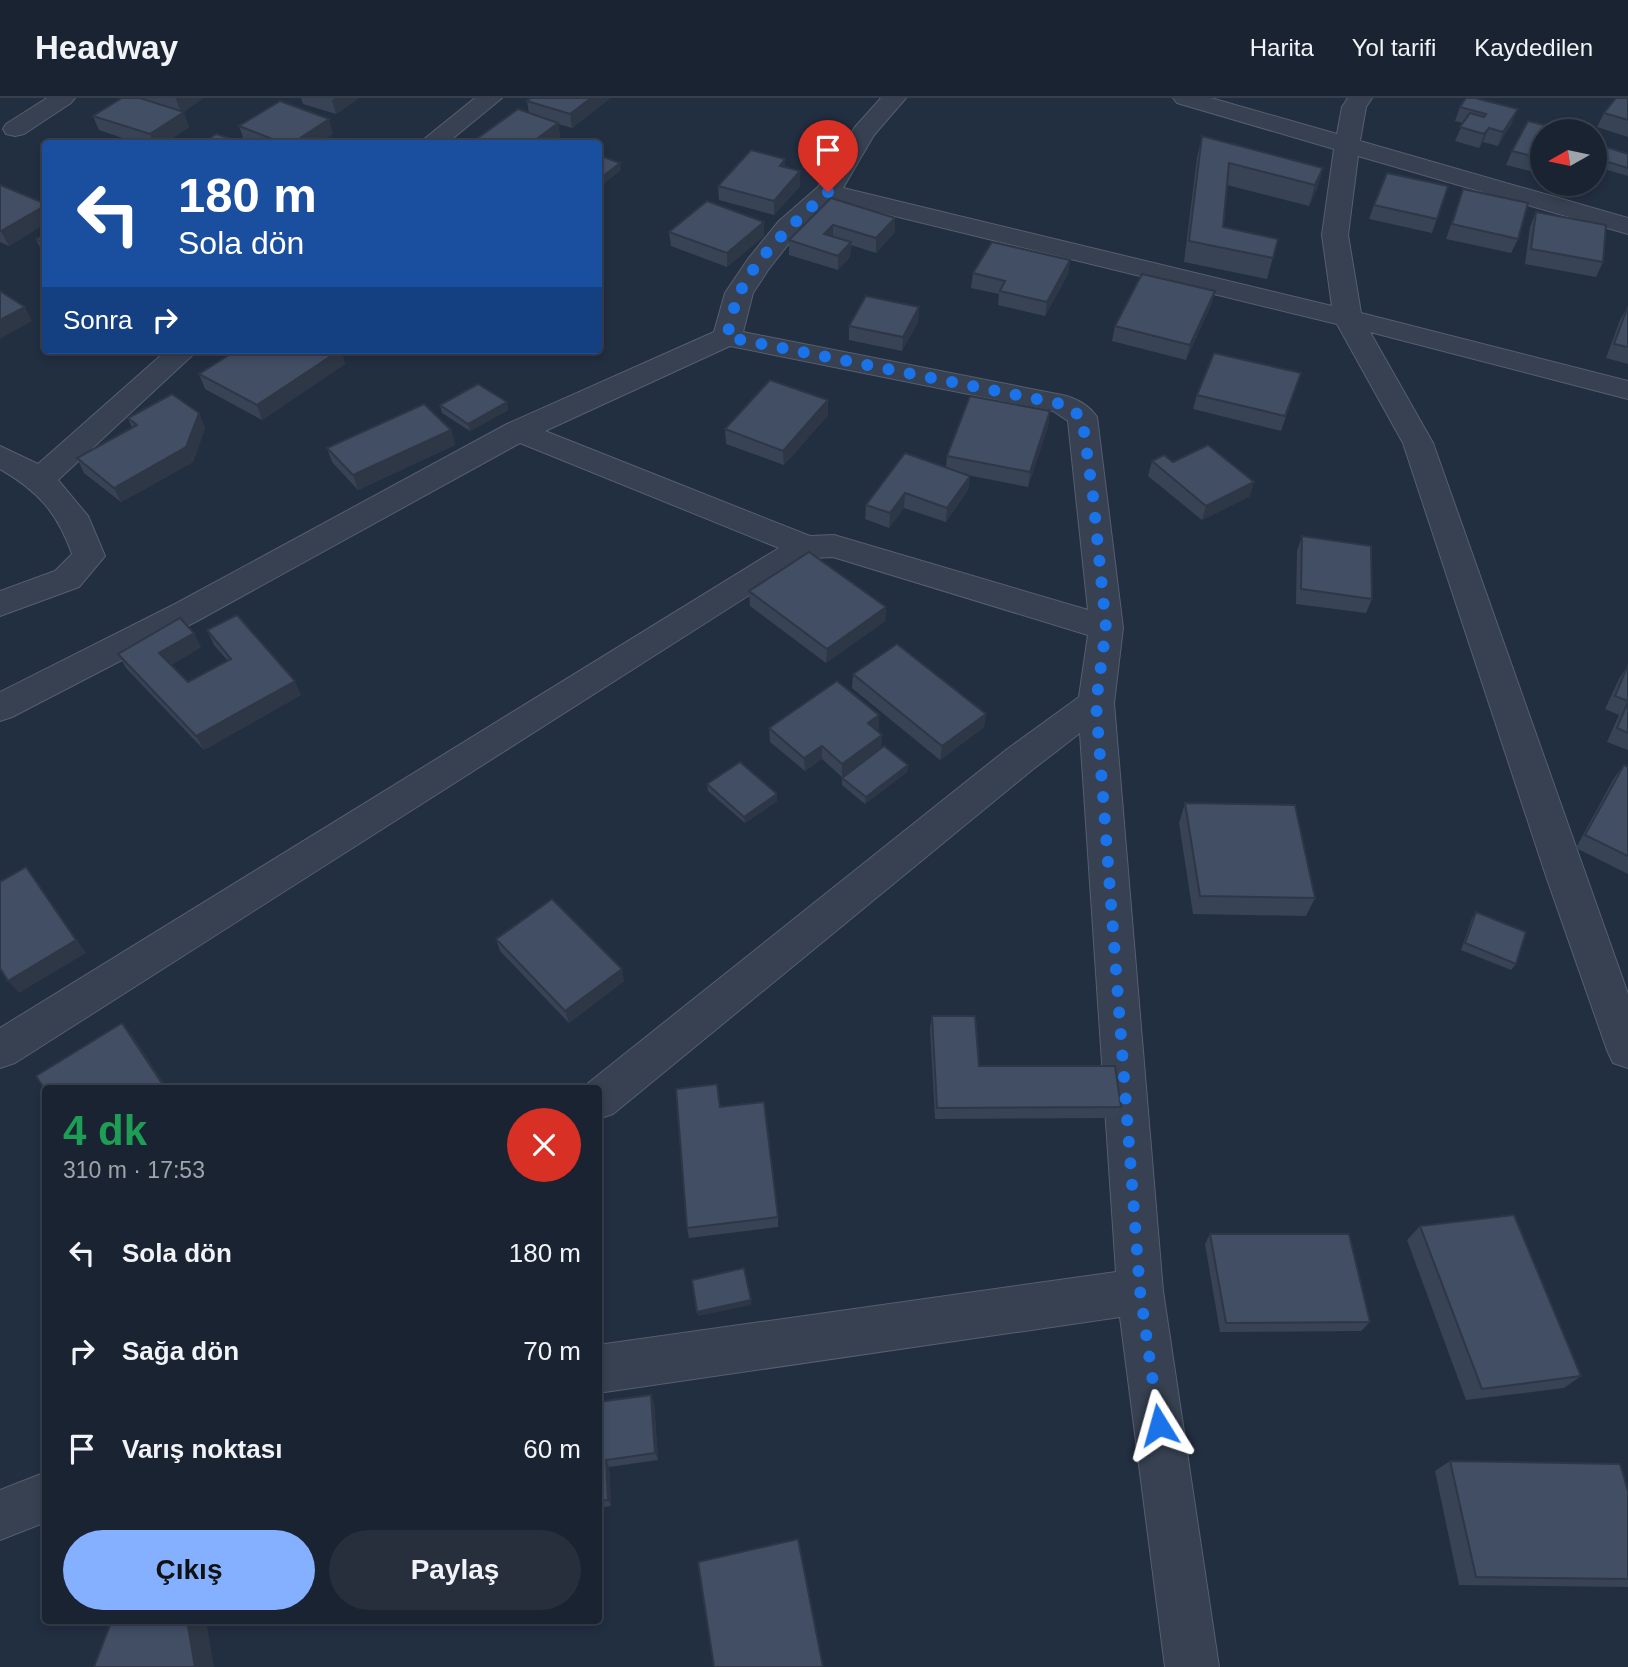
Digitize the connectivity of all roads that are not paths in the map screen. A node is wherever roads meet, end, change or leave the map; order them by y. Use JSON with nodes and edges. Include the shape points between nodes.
{"nodes":[{"id":1,"x":63,"y":98,"type":"edge"},
{"id":2,"x":490,"y":98,"type":"edge"},
{"id":3,"x":894,"y":98,"type":"edge"},
{"id":4,"x":1185,"y":98,"type":"edge"},
{"id":5,"x":1360,"y":98,"type":"edge"},
{"id":6,"x":17,"y":130,"type":"edge"},
{"id":7,"x":435,"y":140,"type":"edge"},
{"id":8,"x":1347,"y":146,"type":"junction"},
{"id":9,"x":828,"y":192,"type":"junction"},
{"id":10,"x":1628,"y":226,"type":"edge"},
{"id":11,"x":1348,"y":318,"type":"junction"},
{"id":12,"x":727,"y":337,"type":"junction"},
{"id":13,"x":180,"y":354,"type":"edge"},
{"id":14,"x":1628,"y":390,"type":"edge"},
{"id":15,"x":518,"y":431,"type":"junction"},
{"id":16,"x":0,"y":456,"type":"edge"},
{"id":17,"x":40,"y":479,"type":"junction"},
{"id":18,"x":807,"y":547,"type":"junction"},
{"id":19,"x":0,"y":604,"type":"edge"},
{"id":20,"x":1106,"y":628,"type":"junction"},
{"id":21,"x":1096,"y":703,"type":"junction"},
{"id":22,"x":0,"y":708,"type":"edge"},
{"id":23,"x":0,"y":1050,"type":"edge"},
{"id":24,"x":1628,"y":1050,"type":"edge"},
{"id":25,"x":602,"y":1097,"type":"edge"},
{"id":26,"x":1140,"y":1291,"type":"junction"},
{"id":27,"x":602,"y":1368,"type":"edge"},
{"id":28,"x":42,"y":1499,"type":"edge"},
{"id":29,"x":0,"y":1515,"type":"edge"},
{"id":30,"x":1192,"y":1667,"type":"edge"}],
"edges":[{"from":1,"to":6,"type":"street"},
{"from":2,"to":7,"type":"street"},
{"from":3,"to":9,"type":"street","via":[[864,132]]},
{"from":4,"to":8,"type":"street"},
{"from":5,"to":8,"type":"street"},
{"from":8,"to":10,"type":"street"},
{"from":8,"to":11,"type":"street","via":[[1335,234]]},
{"from":9,"to":11,"type":"street"},
{"from":9,"to":12,"type":"street","via":[[788,228],[752,274],[739,293]]},
{"from":11,"to":14,"type":"street"},
{"from":11,"to":24,"type":"street","via":[[1418,443],[1564,876]]},
{"from":12,"to":15,"type":"street"},
{"from":12,"to":20,"type":"street","via":[[1062,404],[1082,417]]},
{"from":13,"to":17,"type":"street"},
{"from":15,"to":18,"type":"street"},
{"from":15,"to":22,"type":"street","via":[[187,612]]},
{"from":16,"to":17,"type":"street"},
{"from":17,"to":19,"type":"street","via":[[78,524],[89,556],[67,579]]},
{"from":18,"to":20,"type":"street","via":[[834,546]]},
{"from":18,"to":23,"type":"street"},
{"from":20,"to":21,"type":"street"},
{"from":21,"to":25,"type":"street"},
{"from":21,"to":26,"type":"street"},
{"from":26,"to":27,"type":"street"},
{"from":26,"to":30,"type":"street"},
{"from":28,"to":29,"type":"street"}]}
